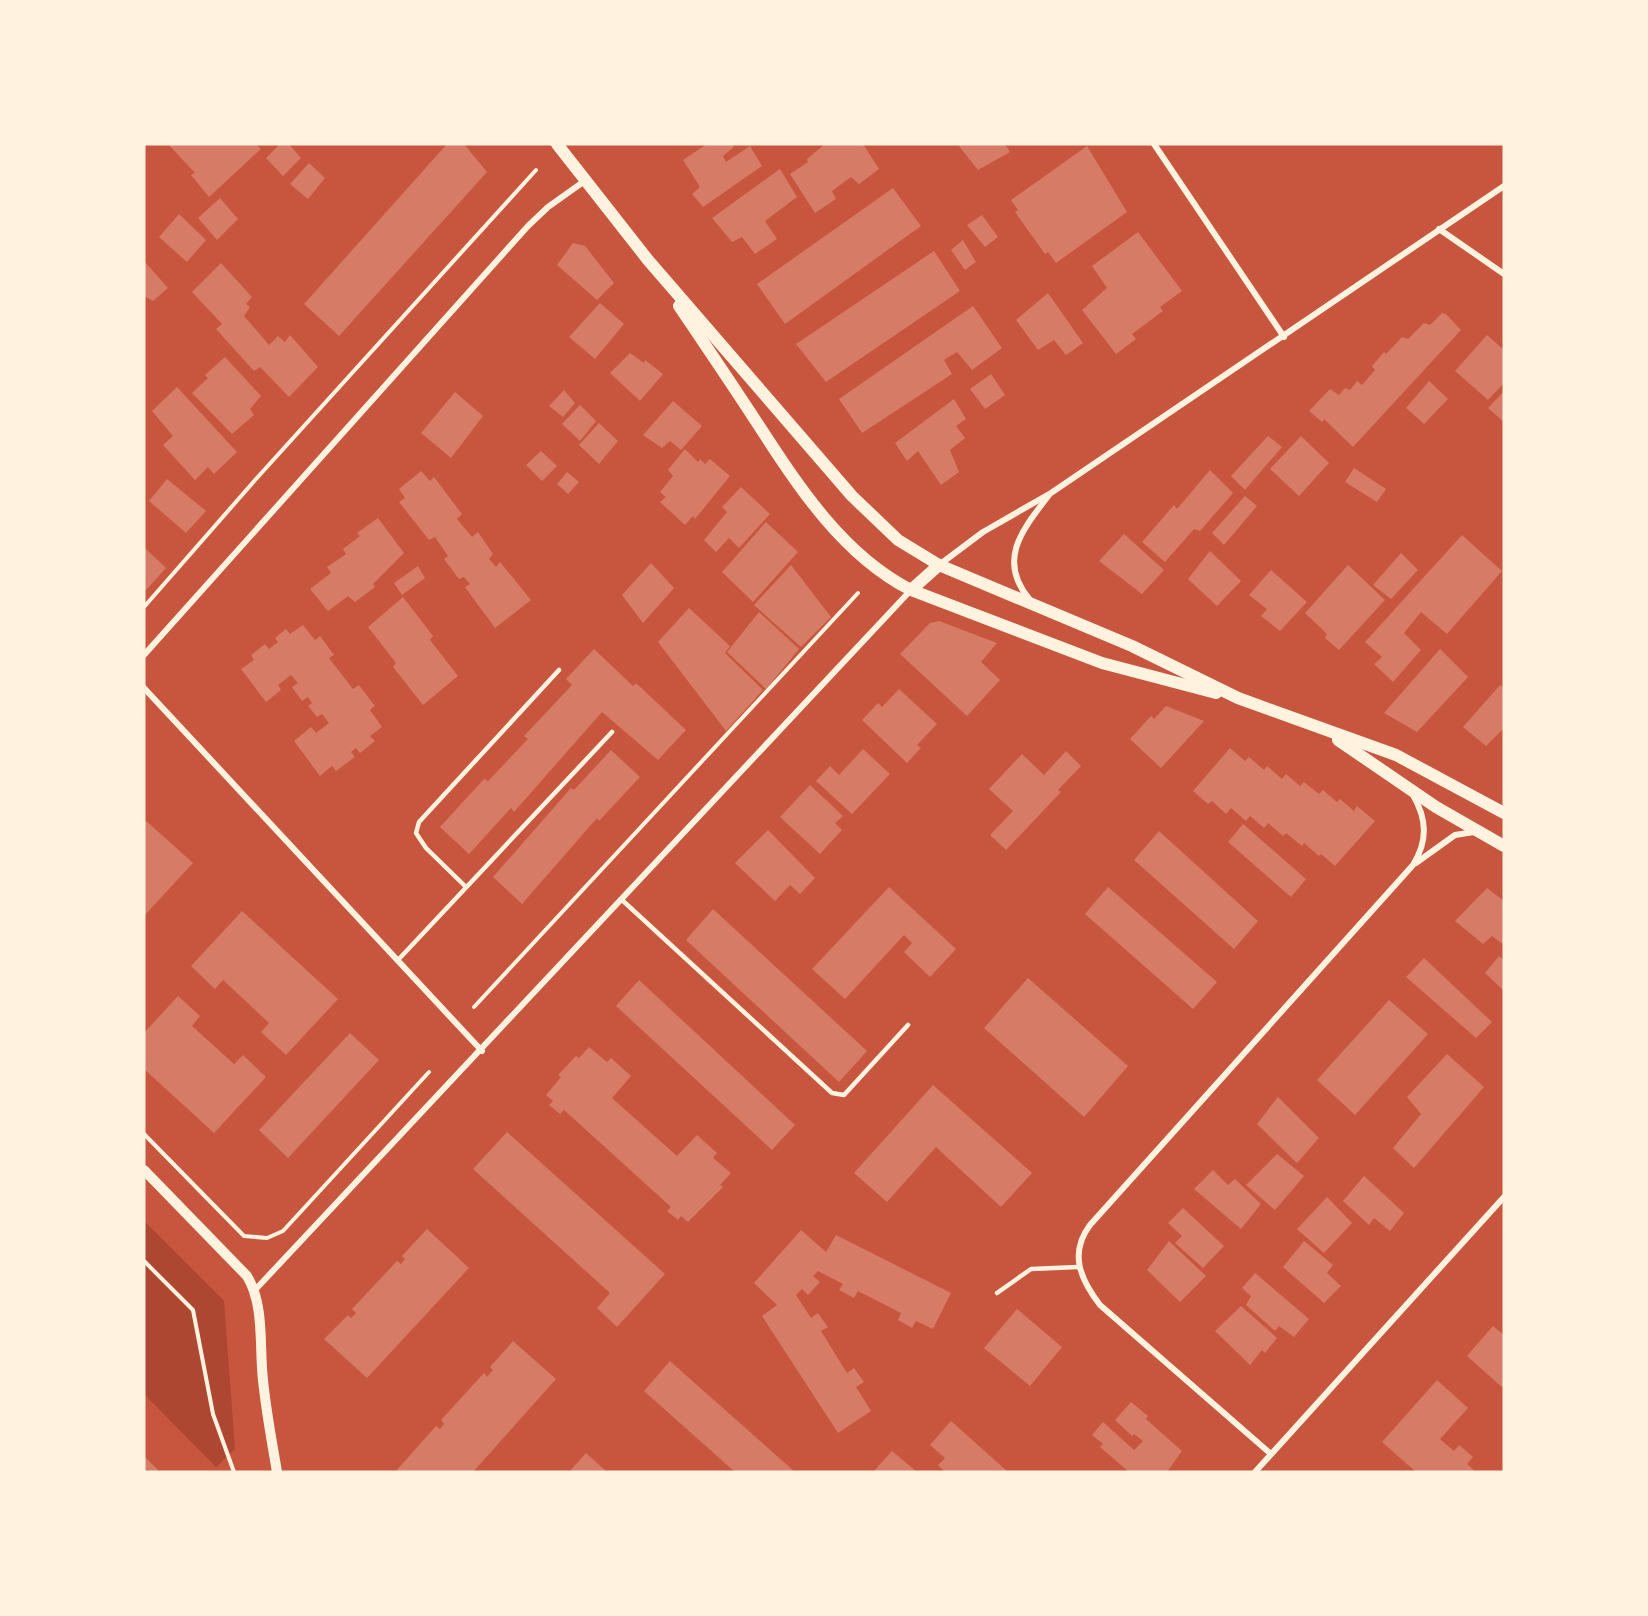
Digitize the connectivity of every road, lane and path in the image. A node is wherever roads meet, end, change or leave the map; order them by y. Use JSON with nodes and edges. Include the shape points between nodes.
{"nodes":[{"id":1,"x":557,"y":144,"type":"edge"},
{"id":2,"x":1154,"y":144,"type":"edge"},
{"id":3,"x":536,"y":170,"type":"dead end"},
{"id":4,"x":586,"y":180,"type":"junction"},
{"id":5,"x":1504,"y":186,"type":"edge"},
{"id":6,"x":1439,"y":229,"type":"junction"},
{"id":7,"x":648,"y":260,"type":"junction"},
{"id":8,"x":1504,"y":274,"type":"edge"},
{"id":9,"x":1284,"y":337,"type":"junction"},
{"id":10,"x":1051,"y":493,"type":"junction"},
{"id":11,"x":939,"y":565,"type":"junction"},
{"id":12,"x":911,"y":591,"type":"junction"},
{"id":13,"x":858,"y":593,"type":"dead end"},
{"id":14,"x":144,"y":608,"type":"edge"},
{"id":15,"x":1045,"y":610,"type":"junction"},
{"id":16,"x":144,"y":655,"type":"edge"},
{"id":17,"x":558,"y":670,"type":"dead end"},
{"id":18,"x":144,"y":688,"type":"edge"},
{"id":19,"x":1238,"y":698,"type":"junction"},
{"id":20,"x":1320,"y":730,"type":"junction"},
{"id":21,"x":612,"y":732,"type":"dead end"},
{"id":22,"x":1406,"y":786,"type":"junction"},
{"id":23,"x":1504,"y":813,"type":"edge"},
{"id":24,"x":1486,"y":836,"type":"junction"},
{"id":25,"x":1504,"y":846,"type":"edge"},
{"id":26,"x":1413,"y":865,"type":"junction"},
{"id":27,"x":466,"y":887,"type":"junction"},
{"id":28,"x":622,"y":900,"type":"junction"},
{"id":29,"x":398,"y":960,"type":"junction"},
{"id":30,"x":474,"y":1007,"type":"dead end"},
{"id":31,"x":909,"y":1025,"type":"dead end"},
{"id":32,"x":482,"y":1051,"type":"junction"},
{"id":33,"x":429,"y":1071,"type":"dead end"},
{"id":34,"x":144,"y":1134,"type":"edge"},
{"id":35,"x":144,"y":1170,"type":"edge"},
{"id":36,"x":1504,"y":1197,"type":"edge"},
{"id":37,"x":144,"y":1260,"type":"edge"},
{"id":38,"x":1078,"y":1267,"type":"junction"},
{"id":39,"x":255,"y":1290,"type":"junction"},
{"id":40,"x":997,"y":1293,"type":"dead end"},
{"id":41,"x":1271,"y":1454,"type":"junction"},
{"id":42,"x":234,"y":1472,"type":"edge"},
{"id":43,"x":277,"y":1472,"type":"edge"},
{"id":44,"x":1255,"y":1472,"type":"edge"}],
"edges":[{"from":1,"to":4,"type":"main road"},
{"from":2,"to":9,"type":"street"},
{"from":3,"to":14,"type":"path"},
{"from":4,"to":7,"type":"main road"},
{"from":4,"to":16,"type":"street","via":[[528,226]]},
{"from":5,"to":6,"type":"street"},
{"from":6,"to":8,"type":"street"},
{"from":6,"to":9,"type":"street"},
{"from":7,"to":11,"type":"main road","via":[[868,514],[898,540]]},
{"from":7,"to":12,"type":"main road","via":[[808,496],[853,549]]},
{"from":9,"to":10,"type":"street"},
{"from":10,"to":11,"type":"street","via":[[983,532]]},
{"from":10,"to":15,"type":"street","via":[[1020,535],[1014,558],[1025,593]]},
{"from":11,"to":12,"type":"main road"},
{"from":11,"to":15,"type":"main road"},
{"from":12,"to":19,"type":"main road","via":[[1102,663]]},
{"from":12,"to":28,"type":"street"},
{"from":13,"to":30,"type":"path"},
{"from":15,"to":19,"type":"main road","via":[[1132,646]]},
{"from":17,"to":27,"type":"lane","via":[[419,822],[416,833],[426,848]]},
{"from":18,"to":29,"type":"street"},
{"from":19,"to":20,"type":"main road"},
{"from":20,"to":22,"type":"main road"},
{"from":20,"to":23,"type":"main road","via":[[1396,755]]},
{"from":21,"to":27,"type":"lane"},
{"from":22,"to":24,"type":"main road"},
{"from":22,"to":26,"type":"street","via":[[1420,807],[1424,822],[1422,846]]},
{"from":24,"to":25,"type":"main road"},
{"from":24,"to":26,"type":"street","via":[[1460,833]]},
{"from":26,"to":38,"type":"street","via":[[1090,1224],[1078,1248]]},
{"from":27,"to":29,"type":"lane"},
{"from":28,"to":31,"type":"lane","via":[[832,1093],[844,1095]]},
{"from":28,"to":32,"type":"street"},
{"from":29,"to":32,"type":"street"},
{"from":32,"to":39,"type":"street"},
{"from":33,"to":34,"type":"path","via":[[283,1231],[267,1238],[244,1236]]},
{"from":35,"to":39,"type":"street","via":[[247,1276]]},
{"from":36,"to":41,"type":"street"},
{"from":37,"to":42,"type":"path","via":[[193,1310],[213,1413]]},
{"from":38,"to":40,"type":"lane","via":[[1031,1269]]},
{"from":38,"to":41,"type":"street","via":[[1086,1287],[1100,1305]]},
{"from":39,"to":43,"type":"street","via":[[263,1383]]},
{"from":41,"to":44,"type":"street"}]}
